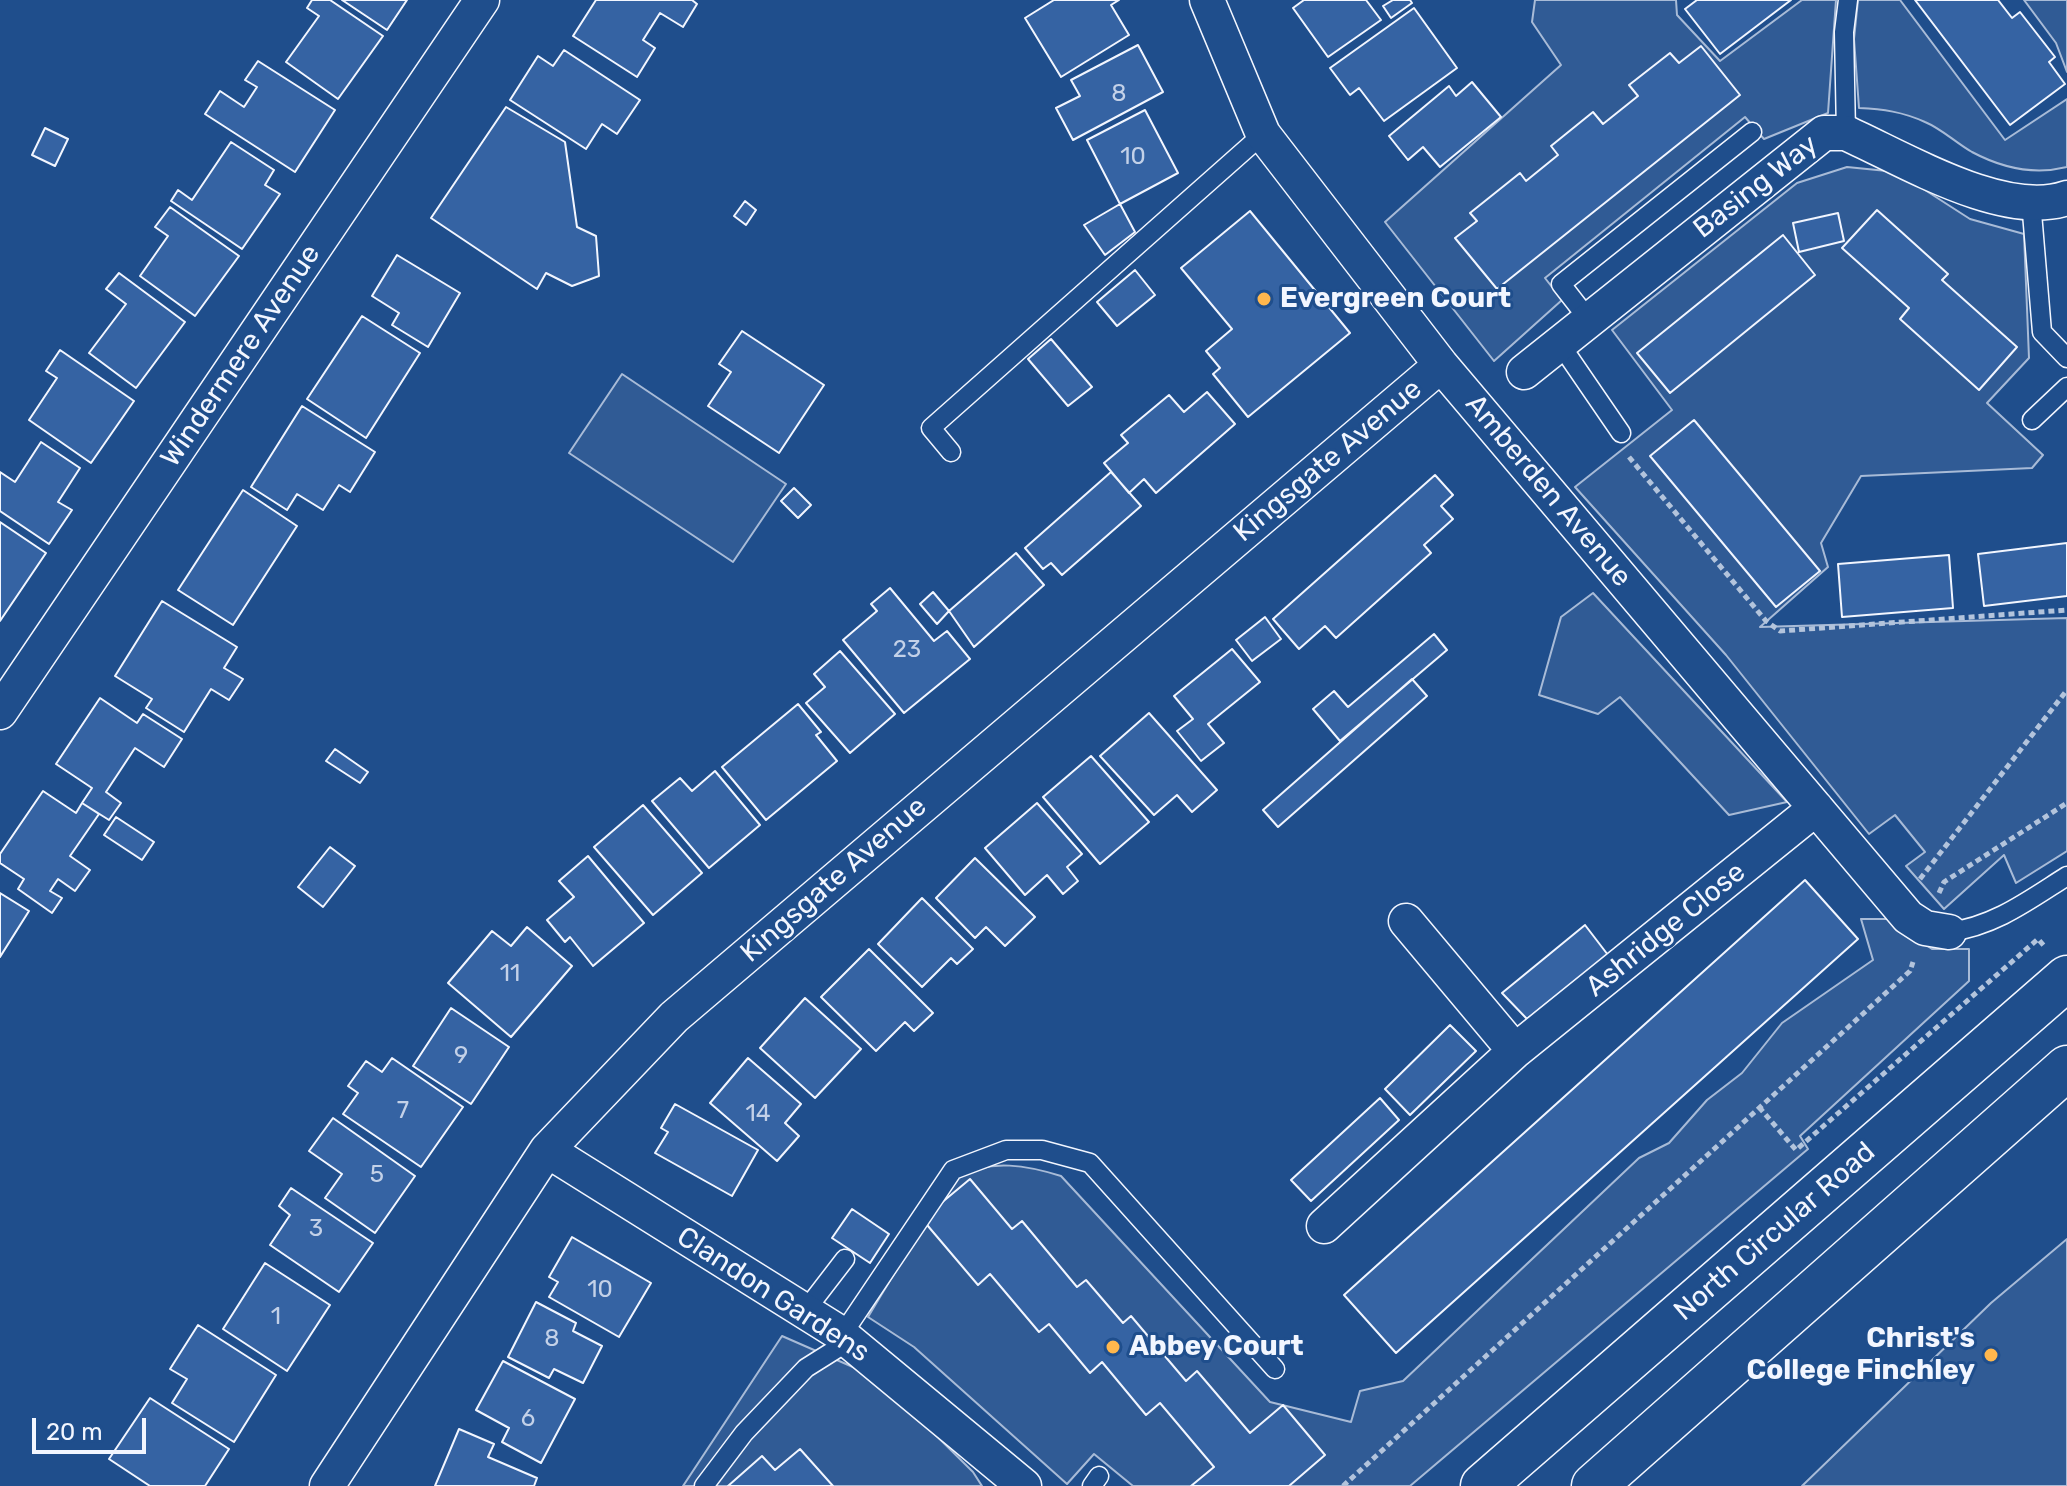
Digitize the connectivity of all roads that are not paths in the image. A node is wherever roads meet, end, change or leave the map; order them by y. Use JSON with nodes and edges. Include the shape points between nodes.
{"nodes":[{"id":1,"x":482,"y":0,"type":"edge"},
{"id":2,"x":1207,"y":0,"type":"edge"},
{"id":3,"x":1848,"y":0,"type":"edge"},
{"id":4,"x":1752,"y":132,"type":"dead end"},
{"id":5,"x":1846,"y":133,"type":"junction"},
{"id":6,"x":1263,"y":134,"type":"junction"},
{"id":7,"x":2067,"y":198,"type":"edge"},
{"id":8,"x":2031,"y":201,"type":"junction"},
{"id":9,"x":1589,"y":320,"type":"junction"},
{"id":10,"x":1560,"y":344,"type":"junction"},
{"id":11,"x":2067,"y":358,"type":"edge"},
{"id":12,"x":1441,"y":365,"type":"junction"},
{"id":13,"x":1524,"y":372,"type":"dead end"},
{"id":14,"x":2067,"y":387,"type":"edge"},
{"id":15,"x":2032,"y":420,"type":"dead end"},
{"id":16,"x":1621,"y":433,"type":"road end"},
{"id":17,"x":951,"y":452,"type":"dead end"},
{"id":18,"x":0,"y":712,"type":"edge"},
{"id":19,"x":1816,"y":808,"type":"junction"},
{"id":20,"x":2067,"y":876,"type":"edge"},
{"id":21,"x":1406,"y":921,"type":"dead end"},
{"id":22,"x":1937,"y":930,"type":"joint"},
{"id":23,"x":2057,"y":963,"type":"edge"},
{"id":24,"x":1515,"y":1051,"type":"junction"},
{"id":25,"x":2067,"y":1068,"type":"edge"},
{"id":26,"x":547,"y":1150,"type":"junction"},
{"id":27,"x":1324,"y":1226,"type":"dead end"},
{"id":28,"x":845,"y":1259,"type":"dead end"},
{"id":29,"x":805,"y":1311,"type":"junction"},
{"id":30,"x":846,"y":1338,"type":"junction"},
{"id":31,"x":1275,"y":1369,"type":"dead end"},
{"id":32,"x":327,"y":1486,"type":"edge"},
{"id":33,"x":704,"y":1486,"type":"edge"},
{"id":34,"x":1024,"y":1486,"type":"edge"},
{"id":35,"x":1483,"y":1486,"type":"edge"},
{"id":36,"x":1594,"y":1486,"type":"edge"}],
"edges":[{"from":1,"to":18,"type":"street","name":"Windermere Avenue"},
{"from":2,"to":6,"type":"street","name":"Amberden Avenue"},
{"from":3,"to":5,"type":"lane"},
{"from":4,"to":9,"type":"lane","via":[[1561,284]]},
{"from":5,"to":8,"type":"street","name":"Basing Way","via":[[1983,195]]},
{"from":5,"to":9,"type":"street","name":"Basing Way","via":[[1824,133]]},
{"from":6,"to":12,"type":"street","name":"Amberden Avenue"},
{"from":6,"to":17,"type":"lane","via":[[931,428]]},
{"from":7,"to":8,"type":"street","name":"Basing Way","via":[[2049,204]]},
{"from":8,"to":11,"type":"lane","via":[[2042,332]]},
{"from":9,"to":10,"type":"street","name":"Basing Way"},
{"from":10,"to":13,"type":"street","name":"Basing Way"},
{"from":10,"to":16,"type":"lane"},
{"from":12,"to":19,"type":"street","name":"Amberden Avenue"},
{"from":12,"to":26,"type":"street","name":"Kingsgate Avenue","via":[[674,1017]]},
{"from":14,"to":15,"type":"lane"},
{"from":19,"to":22,"type":"street","name":"Amberden Avenue","via":[[1899,906]]},
{"from":19,"to":24,"type":"street","name":"Ashridge Close"},
{"from":20,"to":22,"type":"lane","via":[[2006,915],[1973,928]]},
{"from":21,"to":24,"type":"street"},
{"from":23,"to":35,"type":"highway","name":"North Circular Road"},
{"from":24,"to":27,"type":"street","name":"Ashridge Close"},
{"from":25,"to":36,"type":"highway"},
{"from":26,"to":29,"type":"street","name":"Clandon Gardens"},
{"from":26,"to":32,"type":"street","name":"Kingsgate Avenue"},
{"from":28,"to":29,"type":"lane"},
{"from":29,"to":30,"type":"street","name":"Clandon Gardens"},
{"from":30,"to":31,"type":"lane","via":[[953,1170],[1006,1150],[1042,1150],[1090,1163]]},
{"from":30,"to":33,"type":"lane","via":[[806,1368],[744,1433]]},
{"from":30,"to":34,"type":"street","name":"Clandon Gardens"}]}
